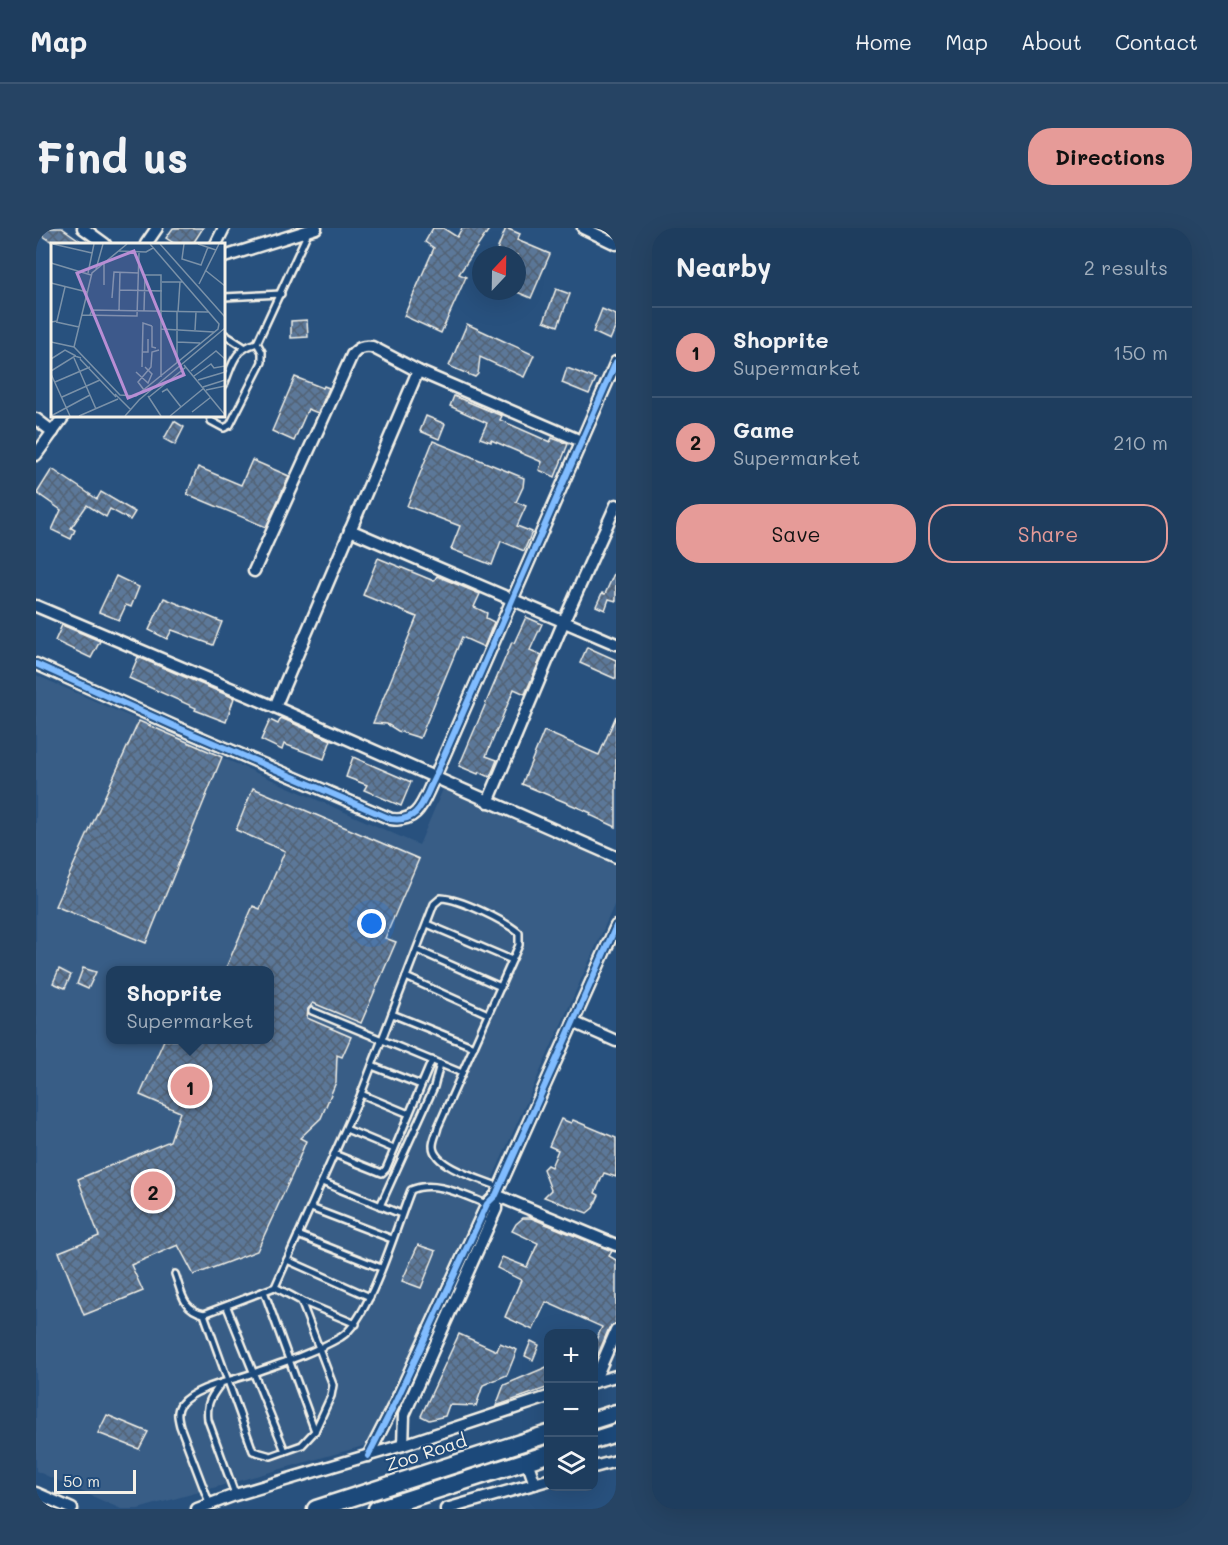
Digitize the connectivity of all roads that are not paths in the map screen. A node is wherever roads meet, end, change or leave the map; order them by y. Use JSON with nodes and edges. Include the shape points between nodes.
{"nodes":[{"id":1,"x":83,"y":228,"type":"edge"},
{"id":2,"x":157,"y":228,"type":"edge"},
{"id":3,"x":224,"y":228,"type":"edge"},
{"id":4,"x":583,"y":228,"type":"edge"},
{"id":5,"x":313,"y":229,"type":"edge"},
{"id":6,"x":104,"y":243,"type":"edge"},
{"id":7,"x":147,"y":243,"type":"edge"},
{"id":8,"x":216,"y":243,"type":"edge"},
{"id":9,"x":616,"y":244,"type":"edge"},
{"id":10,"x":225,"y":257,"type":"edge"},
{"id":11,"x":281,"y":294,"type":"junction"},
{"id":12,"x":225,"y":297,"type":"edge"},
{"id":13,"x":225,"y":335,"type":"edge"},
{"id":14,"x":257,"y":344,"type":"junction"},
{"id":15,"x":244,"y":347,"type":"junction"},
{"id":16,"x":616,"y":362,"type":"edge"},
{"id":17,"x":418,"y":371,"type":"junction"},
{"id":18,"x":225,"y":383,"type":"edge"},
{"id":19,"x":63,"y":417,"type":"edge"},
{"id":20,"x":210,"y":417,"type":"edge"},
{"id":21,"x":36,"y":419,"type":"edge"},
{"id":22,"x":53,"y":432,"type":"junction"},
{"id":23,"x":581,"y":441,"type":"junction"},
{"id":24,"x":36,"y":455,"type":"edge"},
{"id":25,"x":616,"y":505,"type":"edge"},
{"id":26,"x":350,"y":530,"type":"junction"},
{"id":27,"x":254,"y":571,"type":"dead end"},
{"id":28,"x":512,"y":600,"type":"junction"},
{"id":29,"x":36,"y":606,"type":"edge"},
{"id":30,"x":564,"y":621,"type":"junction"},
{"id":31,"x":616,"y":644,"type":"edge"},
{"id":32,"x":36,"y":663,"type":"edge"},
{"id":33,"x":275,"y":707,"type":"junction"},
{"id":34,"x":434,"y":779,"type":"junction"},
{"id":35,"x":488,"y":802,"type":"junction"},
{"id":36,"x":616,"y":857,"type":"edge"},
{"id":37,"x":427,"y":924,"type":"junction"},
{"id":38,"x":616,"y":926,"type":"edge"},
{"id":39,"x":417,"y":950,"type":"junction"},
{"id":40,"x":512,"y":960,"type":"junction"},
{"id":41,"x":406,"y":977,"type":"junction"},
{"id":42,"x":501,"y":987,"type":"junction"},
{"id":43,"x":312,"y":1011,"type":"dead end"},
{"id":44,"x":392,"y":1014,"type":"junction"},
{"id":45,"x":488,"y":1014,"type":"junction"},
{"id":46,"x":573,"y":1022,"type":"junction"},
{"id":47,"x":382,"y":1039,"type":"junction"},
{"id":48,"x":616,"y":1041,"type":"edge"},
{"id":49,"x":474,"y":1047,"type":"junction"},
{"id":50,"x":432,"y":1060,"type":"junction"},
{"id":51,"x":440,"y":1064,"type":"junction"},
{"id":52,"x":372,"y":1066,"type":"junction"},
{"id":53,"x":462,"y":1073,"type":"junction"},
{"id":54,"x":421,"y":1085,"type":"junction"},
{"id":55,"x":361,"y":1094,"type":"junction"},
{"id":56,"x":409,"y":1114,"type":"junction"},
{"id":57,"x":346,"y":1129,"type":"junction"},
{"id":58,"x":394,"y":1149,"type":"junction"},
{"id":59,"x":334,"y":1154,"type":"junction"},
{"id":60,"x":322,"y":1182,"type":"junction"},
{"id":61,"x":498,"y":1191,"type":"junction"},
{"id":62,"x":487,"y":1204,"type":"junction"},
{"id":63,"x":380,"y":1206,"type":"junction"},
{"id":64,"x":311,"y":1208,"type":"junction"},
{"id":65,"x":401,"y":1214,"type":"junction"},
{"id":66,"x":298,"y":1235,"type":"junction"},
{"id":67,"x":392,"y":1239,"type":"junction"},
{"id":68,"x":616,"y":1245,"type":"edge"},
{"id":69,"x":287,"y":1260,"type":"junction"},
{"id":70,"x":381,"y":1268,"type":"junction"},
{"id":71,"x":176,"y":1274,"type":"dead end"},
{"id":72,"x":275,"y":1287,"type":"junction"},
{"id":73,"x":264,"y":1292,"type":"junction"},
{"id":74,"x":370,"y":1297,"type":"junction"},
{"id":75,"x":301,"y":1301,"type":"junction"},
{"id":76,"x":227,"y":1307,"type":"junction"},
{"id":77,"x":204,"y":1314,"type":"junction"},
{"id":78,"x":356,"y":1324,"type":"junction"},
{"id":79,"x":616,"y":1331,"type":"edge"},
{"id":80,"x":319,"y":1348,"type":"junction"},
{"id":81,"x":288,"y":1361,"type":"junction"},
{"id":82,"x":254,"y":1373,"type":"junction"},
{"id":83,"x":598,"y":1373,"type":"edge"},
{"id":84,"x":616,"y":1376,"type":"edge"},
{"id":85,"x":230,"y":1381,"type":"junction"},
{"id":86,"x":598,"y":1381,"type":"edge"},
{"id":87,"x":220,"y":1385,"type":"junction"},
{"id":88,"x":544,"y":1399,"type":"edge"},
{"id":89,"x":616,"y":1413,"type":"edge"},
{"id":90,"x":598,"y":1419,"type":"edge"},
{"id":91,"x":315,"y":1431,"type":"junction"},
{"id":92,"x":616,"y":1433,"type":"edge"},
{"id":93,"x":544,"y":1436,"type":"edge"},
{"id":94,"x":598,"y":1439,"type":"edge"},
{"id":95,"x":403,"y":1445,"type":"junction"},
{"id":96,"x":285,"y":1451,"type":"junction"},
{"id":97,"x":368,"y":1456,"type":"junction"},
{"id":98,"x":544,"y":1456,"type":"edge"},
{"id":99,"x":527,"y":1461,"type":"junction"},
{"id":100,"x":616,"y":1461,"type":"edge"},
{"id":101,"x":598,"y":1466,"type":"edge"},
{"id":102,"x":544,"y":1481,"type":"edge"},
{"id":103,"x":535,"y":1484,"type":"junction"},
{"id":104,"x":36,"y":1493,"type":"edge"},
{"id":105,"x":236,"y":1495,"type":"junction"},
{"id":106,"x":210,"y":1505,"type":"junction"},
{"id":107,"x":397,"y":1506,"type":"edge"},
{"id":108,"x":72,"y":1509,"type":"edge"},
{"id":109,"x":197,"y":1509,"type":"edge"},
{"id":110,"x":316,"y":1509,"type":"edge"},
{"id":111,"x":377,"y":1509,"type":"edge"},
{"id":112,"x":446,"y":1509,"type":"edge"}],
"edges":[{"from":1,"to":6,"type":"street"},
{"from":2,"to":7,"type":"street"},
{"from":3,"to":8,"type":"street"},
{"from":4,"to":9,"type":"street"},
{"from":5,"to":10,"type":"street"},
{"from":5,"to":11,"type":"lane"},
{"from":11,"to":12,"type":"lane"},
{"from":11,"to":14,"type":"lane"},
{"from":13,"to":15,"type":"lane"},
{"from":14,"to":15,"type":"lane"},
{"from":14,"to":20,"type":"lane","via":[[262,362],[230,425],[224,428]]},
{"from":15,"to":18,"type":"lane"},
{"from":16,"to":23,"type":"street"},
{"from":17,"to":23,"type":"street"},
{"from":17,"to":26,"type":"street"},
{"from":17,"to":27,"type":"street","via":[[372,347],[364,346],[352,355]]},
{"from":19,"to":22,"type":"street"},
{"from":21,"to":22,"type":"street"},
{"from":22,"to":24,"type":"street"},
{"from":23,"to":28,"type":"street"},
{"from":25,"to":30,"type":"street"},
{"from":26,"to":28,"type":"street"},
{"from":26,"to":33,"type":"street"},
{"from":28,"to":30,"type":"street"},
{"from":28,"to":34,"type":"street"},
{"from":29,"to":33,"type":"street"},
{"from":30,"to":31,"type":"street"},
{"from":30,"to":35,"type":"street"},
{"from":32,"to":34,"type":"street","via":[[391,819],[402,820],[418,811]]},
{"from":33,"to":34,"type":"street"},
{"from":34,"to":35,"type":"street"},
{"from":35,"to":36,"type":"street"},
{"from":37,"to":39,"type":"lane"},
{"from":37,"to":40,"type":"lane"},
{"from":37,"to":40,"type":"lane","via":[[434,904],[441,898],[452,898],[519,933],[519,945]]},
{"from":38,"to":46,"type":"street"},
{"from":39,"to":41,"type":"lane"},
{"from":39,"to":42,"type":"lane"},
{"from":40,"to":42,"type":"lane"},
{"from":41,"to":44,"type":"lane"},
{"from":41,"to":45,"type":"lane"},
{"from":42,"to":45,"type":"lane"},
{"from":43,"to":47,"type":"lane"},
{"from":44,"to":47,"type":"lane"},
{"from":44,"to":49,"type":"lane"},
{"from":45,"to":49,"type":"lane"},
{"from":46,"to":48,"type":"street"},
{"from":46,"to":61,"type":"street"},
{"from":47,"to":50,"type":"lane"},
{"from":47,"to":52,"type":"lane"},
{"from":49,"to":53,"type":"lane"},
{"from":50,"to":51,"type":"lane"},
{"from":50,"to":54,"type":"lane"},
{"from":51,"to":53,"type":"lane"},
{"from":51,"to":63,"type":"lane","via":[[434,1087]]},
{"from":52,"to":54,"type":"lane"},
{"from":52,"to":55,"type":"lane"},
{"from":53,"to":61,"type":"lane","via":[[433,1147],[446,1165]]},
{"from":54,"to":56,"type":"lane"},
{"from":55,"to":56,"type":"lane"},
{"from":55,"to":57,"type":"lane"},
{"from":56,"to":58,"type":"lane"},
{"from":57,"to":58,"type":"lane"},
{"from":57,"to":59,"type":"lane"},
{"from":58,"to":59,"type":"lane","via":[[382,1173]]},
{"from":59,"to":60,"type":"lane"},
{"from":60,"to":63,"type":"lane"},
{"from":60,"to":64,"type":"lane"},
{"from":61,"to":62,"type":"street"},
{"from":61,"to":68,"type":"street"},
{"from":61,"to":95,"type":"street","via":[[496,1209],[404,1415]]},
{"from":62,"to":65,"type":"lane","via":[[433,1186],[420,1186],[411,1190]]},
{"from":62,"to":97,"type":"street"},
{"from":63,"to":65,"type":"lane"},
{"from":64,"to":66,"type":"lane"},
{"from":64,"to":67,"type":"lane"},
{"from":65,"to":67,"type":"lane"},
{"from":66,"to":69,"type":"lane"},
{"from":66,"to":70,"type":"lane"},
{"from":67,"to":70,"type":"lane"},
{"from":69,"to":72,"type":"lane"},
{"from":69,"to":74,"type":"lane"},
{"from":70,"to":74,"type":"lane"},
{"from":71,"to":77,"type":"lane","via":[[187,1305]]},
{"from":72,"to":73,"type":"lane"},
{"from":72,"to":75,"type":"lane"},
{"from":73,"to":76,"type":"lane"},
{"from":73,"to":81,"type":"lane"},
{"from":74,"to":78,"type":"lane"},
{"from":75,"to":78,"type":"lane"},
{"from":75,"to":80,"type":"lane"},
{"from":76,"to":77,"type":"lane"},
{"from":76,"to":82,"type":"lane"},
{"from":77,"to":85,"type":"lane"},
{"from":78,"to":80,"type":"lane"},
{"from":79,"to":83,"type":"street"},
{"from":80,"to":81,"type":"lane"},
{"from":80,"to":91,"type":"lane","via":[[333,1385]]},
{"from":81,"to":82,"type":"lane"},
{"from":81,"to":91,"type":"lane"},
{"from":82,"to":85,"type":"lane"},
{"from":82,"to":96,"type":"lane"},
{"from":84,"to":86,"type":"street"},
{"from":85,"to":87,"type":"lane"},
{"from":85,"to":96,"type":"lane","via":[[253,1451],[271,1456]]},
{"from":87,"to":105,"type":"lane","via":[[206,1410]]},
{"from":87,"to":106,"type":"lane","via":[[198,1391],[177,1413]]},
{"from":88,"to":95,"type":"street"},
{"from":89,"to":90,"type":"main road"},
{"from":91,"to":96,"type":"lane","via":[[303,1444]]},
{"from":92,"to":94,"type":"main road"},
{"from":93,"to":110,"type":"main road","name":"Zoo Road"},
{"from":95,"to":97,"type":"street"},
{"from":97,"to":105,"type":"street"},
{"from":98,"to":99,"type":"main road"},
{"from":99,"to":103,"type":"street"},
{"from":99,"to":107,"type":"main road"},
{"from":100,"to":101,"type":"street"},
{"from":102,"to":103,"type":"street"},
{"from":103,"to":112,"type":"street"},
{"from":104,"to":108,"type":"street"},
{"from":105,"to":106,"type":"street"},
{"from":106,"to":109,"type":"street"},
{"from":107,"to":111,"type":"main road"}]}
